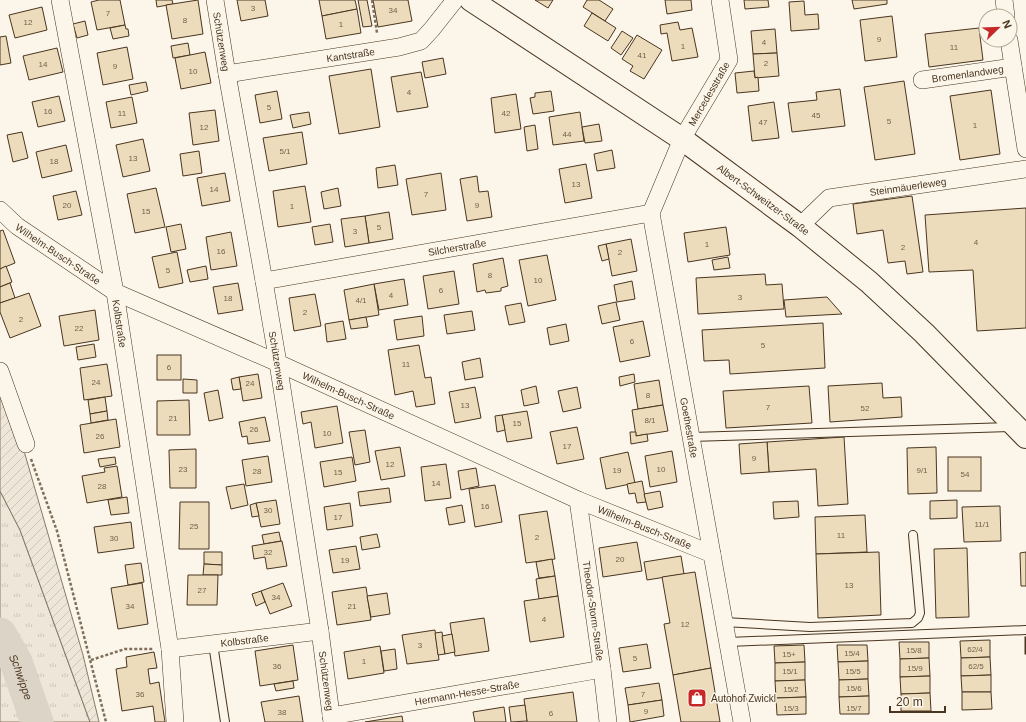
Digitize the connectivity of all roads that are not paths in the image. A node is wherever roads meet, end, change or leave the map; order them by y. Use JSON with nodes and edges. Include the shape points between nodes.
{"nodes":[{"id":1,"x":60,"y":0,"type":"edge"},
{"id":2,"x":215,"y":0,"type":"edge"},
{"id":3,"x":455,"y":0,"type":"edge"},
{"id":4,"x":471,"y":0,"type":"edge"},
{"id":5,"x":720,"y":0,"type":"edge"},
{"id":6,"x":1011,"y":48,"type":"edge"},
{"id":7,"x":1013,"y":67,"type":"junction"},
{"id":8,"x":227,"y":74,"type":"junction"},
{"id":9,"x":922,"y":80,"type":"dead end"},
{"id":10,"x":682,"y":139,"type":"junction"},
{"id":11,"x":1026,"y":149,"type":"edge"},
{"id":12,"x":1026,"y":170,"type":"edge"},
{"id":13,"x":0,"y":210,"type":"edge"},
{"id":14,"x":651,"y":213,"type":"junction"},
{"id":15,"x":800,"y":226,"type":"junction"},
{"id":16,"x":264,"y":281,"type":"junction"},
{"id":17,"x":115,"y":292,"type":"junction"},
{"id":18,"x":278,"y":363,"type":"junction"},
{"id":19,"x":0,"y":371,"type":"edge"},
{"id":20,"x":1021,"y":432,"type":"edge"},
{"id":21,"x":691,"y":437,"type":"junction"},
{"id":22,"x":26,"y":444,"type":"road end"},
{"id":23,"x":578,"y":500,"type":"junction"},
{"id":24,"x":913,"y":534,"type":"dead end"},
{"id":25,"x":712,"y":554,"type":"junction"},
{"id":26,"x":724,"y":622,"type":"junction"},
{"id":27,"x":1026,"y":630,"type":"edge"},
{"id":28,"x":320,"y":631,"type":"junction"},
{"id":29,"x":728,"y":642,"type":"junction"},
{"id":30,"x":213,"y":644,"type":"junction"},
{"id":31,"x":170,"y":649,"type":"junction"},
{"id":32,"x":602,"y":668,"type":"junction"},
{"id":33,"x":332,"y":719,"type":"edge"},
{"id":34,"x":175,"y":722,"type":"edge"},
{"id":35,"x":225,"y":722,"type":"edge"},
{"id":36,"x":608,"y":722,"type":"edge"},
{"id":37,"x":742,"y":722,"type":"edge"}],
"edges":[{"from":1,"to":17,"type":"street","name":"Kolbstraße"},
{"from":2,"to":8,"type":"street","name":"Schützenweg"},
{"from":3,"to":8,"type":"street","name":"Kantstraße","via":[[421,41],[399,47]]},
{"from":4,"to":10,"type":"street","name":"Albert-Schweitzer-Straße"},
{"from":5,"to":10,"type":"street","name":"Mercedesstraße","via":[[730,60]]},
{"from":6,"to":7,"type":"street","name":"Bromenlandweg"},
{"from":7,"to":9,"type":"street","name":"Bromenlandweg"},
{"from":7,"to":11,"type":"street","name":"Bromenlandweg"},
{"from":8,"to":16,"type":"street","name":"Schützenweg"},
{"from":10,"to":14,"type":"street"},
{"from":10,"to":15,"type":"street","name":"Albert-Schweitzer-Straße"},
{"from":12,"to":15,"type":"street","name":"Steinmäuerleweg","via":[[829,198]]},
{"from":13,"to":17,"type":"street","name":"Wilhelm-Busch-Straße","via":[[17,226]]},
{"from":14,"to":16,"type":"street","name":"Silcherstraße"},
{"from":14,"to":21,"type":"street","name":"Goethestraße"},
{"from":15,"to":20,"type":"street","name":"Albert-Schweitzer-Straße","via":[[869,282],[924,333]]},
{"from":16,"to":18,"type":"street","name":"Schützenweg"},
{"from":17,"to":18,"type":"street","name":"Wilhelm-Busch-Straße"},
{"from":17,"to":31,"type":"street","name":"Kolbstraße"},
{"from":18,"to":23,"type":"street","name":"Wilhelm-Busch-Straße"},
{"from":18,"to":28,"type":"street","name":"Schützenweg"},
{"from":19,"to":22,"type":"street"},
{"from":20,"to":21,"type":"lane"},
{"from":21,"to":25,"type":"street","name":"Goethestraße"},
{"from":23,"to":25,"type":"street","name":"Wilhelm-Busch-Straße"},
{"from":23,"to":32,"type":"street","name":"Theodor-Storm-Straße"},
{"from":24,"to":26,"type":"lane","via":[[920,613],[912,623],[810,627]]},
{"from":25,"to":26,"type":"street","name":"Goethestraße"},
{"from":26,"to":29,"type":"street","name":"Goethestraße"},
{"from":27,"to":29,"type":"lane"},
{"from":28,"to":30,"type":"street","name":"Kolbstraße"},
{"from":28,"to":33,"type":"street","name":"Schützenweg"},
{"from":29,"to":37,"type":"street","name":"Goethestraße"},
{"from":30,"to":31,"type":"street","name":"Kolbstraße"},
{"from":30,"to":35,"type":"lane"},
{"from":31,"to":34,"type":"street","name":"Kolbstraße"},
{"from":32,"to":33,"type":"street","name":"Hermann-Hesse-Straße"},
{"from":32,"to":36,"type":"street","name":"Theodor-Storm-Straße"}]}
